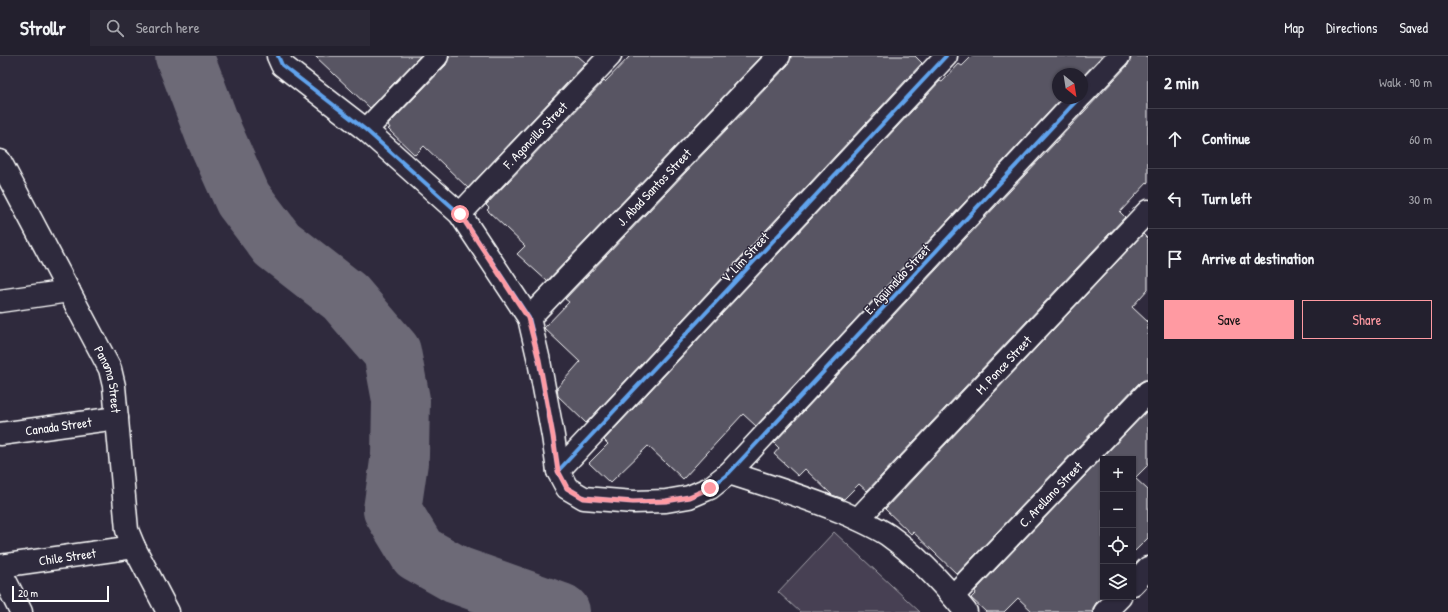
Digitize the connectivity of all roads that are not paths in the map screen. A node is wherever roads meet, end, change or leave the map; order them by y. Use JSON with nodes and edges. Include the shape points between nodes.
{"nodes":[{"id":1,"x":278,"y":56,"type":"edge"},
{"id":2,"x":436,"y":56,"type":"edge"},
{"id":3,"x":610,"y":56,"type":"edge"},
{"id":4,"x":779,"y":56,"type":"edge"},
{"id":5,"x":946,"y":56,"type":"edge"},
{"id":6,"x":1119,"y":56,"type":"edge"},
{"id":7,"x":1088,"y":89,"type":"edge"},
{"id":8,"x":1074,"y":104,"type":"edge"},
{"id":9,"x":366,"y":130,"type":"junction"},
{"id":10,"x":2,"y":167,"type":"edge"},
{"id":11,"x":1148,"y":211,"type":"edge"},
{"id":12,"x":460,"y":214,"type":"junction"},
{"id":13,"x":69,"y":291,"type":"junction"},
{"id":14,"x":0,"y":301,"type":"edge"},
{"id":15,"x":528,"y":318,"type":"junction"},
{"id":16,"x":1148,"y":392,"type":"edge"},
{"id":17,"x":117,"y":418,"type":"junction"},
{"id":18,"x":0,"y":434,"type":"edge"},
{"id":19,"x":558,"y":471,"type":"junction"},
{"id":20,"x":730,"y":474,"type":"junction"},
{"id":21,"x":858,"y":519,"type":"junction"},
{"id":22,"x":134,"y":547,"type":"junction"},
{"id":23,"x":0,"y":566,"type":"edge"},
{"id":24,"x":1148,"y":568,"type":"edge"},
{"id":25,"x":0,"y":570,"type":"edge"},
{"id":26,"x":1136,"y":581,"type":"edge"},
{"id":27,"x":1117,"y":600,"type":"edge"},
{"id":28,"x":959,"y":604,"type":"edge"},
{"id":29,"x":21,"y":612,"type":"edge"},
{"id":30,"x":168,"y":612,"type":"edge"},
{"id":31,"x":1105,"y":612,"type":"edge"}],
"edges":[{"from":1,"to":9,"type":"street","via":[[282,65]]},
{"from":2,"to":9,"type":"street"},
{"from":3,"to":12,"type":"street","name":"F. Agoncillo Street"},
{"from":4,"to":15,"type":"street","name":"J. Abad Santos Street"},
{"from":5,"to":19,"type":"street","name":"V. Lim Street"},
{"from":6,"to":7,"type":"street"},
{"from":8,"to":20,"type":"street","name":"E. Aguinaldo Street"},
{"from":9,"to":12,"type":"street"},
{"from":10,"to":13,"type":"street","name":"Panama Street"},
{"from":11,"to":21,"type":"street","name":"M. Ponce Street"},
{"from":12,"to":15,"type":"street"},
{"from":13,"to":14,"type":"street"},
{"from":13,"to":17,"type":"street","name":"Panama Street","via":[[110,369]]},
{"from":15,"to":19,"type":"street","via":[[540,368]]},
{"from":16,"to":28,"type":"street","name":"C. Arellano Street"},
{"from":17,"to":18,"type":"street","name":"Canada Street"},
{"from":17,"to":22,"type":"street","name":"Panama Street","via":[[127,530]]},
{"from":19,"to":20,"type":"street","name":"E. Aguinaldo Street","via":[[567,488],[584,498],[633,502],[689,497],[710,488]]},
{"from":20,"to":21,"type":"street","via":[[823,504]]},
{"from":21,"to":28,"type":"street","via":[[888,535],[925,566]]},
{"from":22,"to":23,"type":"street","name":"Chile Street"},
{"from":22,"to":30,"type":"street","name":"Panama Street"},
{"from":24,"to":26,"type":"street"},
{"from":25,"to":29,"type":"street"},
{"from":27,"to":31,"type":"street"}]}
